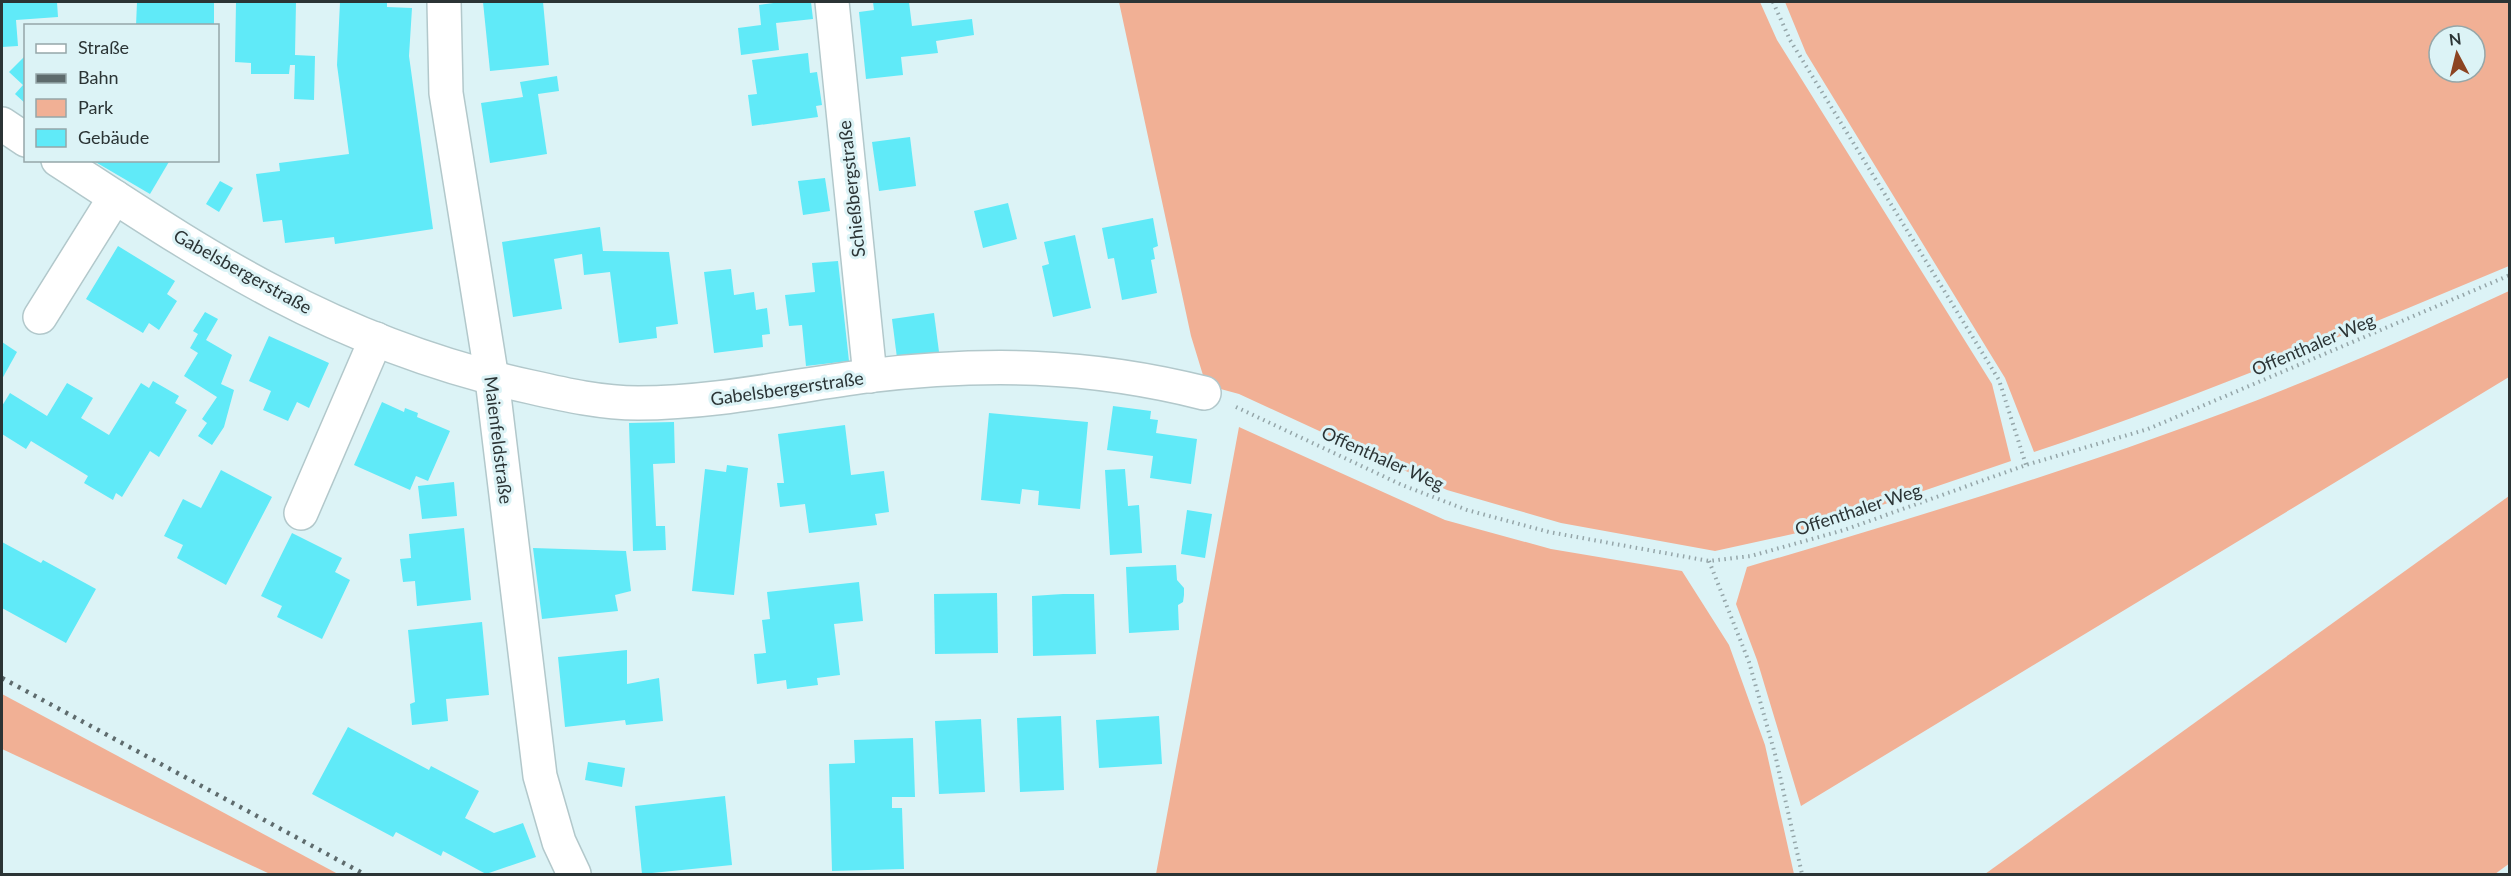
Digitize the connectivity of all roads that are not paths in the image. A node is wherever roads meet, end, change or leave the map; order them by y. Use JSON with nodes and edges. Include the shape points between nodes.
{"nodes":[{"id":1,"x":444,"y":2,"type":"edge"},
{"id":2,"x":832,"y":2,"type":"edge"},
{"id":3,"x":2,"y":124,"type":"edge"},
{"id":4,"x":24,"y":139,"type":"edge"},
{"id":5,"x":61,"y":162,"type":"edge"},
{"id":6,"x":115,"y":197,"type":"junction"},
{"id":7,"x":40,"y":317,"type":"dead end"},
{"id":8,"x":376,"y":339,"type":"junction"},
{"id":9,"x":870,"y":376,"type":"junction"},
{"id":10,"x":492,"y":379,"type":"junction"},
{"id":11,"x":1204,"y":393,"type":"road end"},
{"id":12,"x":301,"y":513,"type":"dead end"},
{"id":13,"x":574,"y":874,"type":"edge"}],
"edges":[{"from":1,"to":10,"type":"street","name":"Maienfeldstraße","via":[[446,93]]},
{"from":2,"to":9,"type":"street","name":"Schießbergstraße"},
{"from":3,"to":4,"type":"street"},
{"from":5,"to":6,"type":"street","name":"Gabelsbergerstraße"},
{"from":6,"to":7,"type":"street"},
{"from":6,"to":8,"type":"street","name":"Gabelsbergerstraße","via":[[277,294]]},
{"from":8,"to":10,"type":"street","name":"Gabelsbergerstraße"},
{"from":8,"to":12,"type":"street"},
{"from":9,"to":10,"type":"street","name":"Gabelsbergerstraße","via":[[704,399],[638,403],[587,400]]},
{"from":9,"to":11,"type":"street","name":"Gabelsbergerstraße","via":[[1041,366],[1110,373]]},
{"from":10,"to":13,"type":"street","name":"Maienfeldstraße","via":[[540,776],[559,842]]}]}
